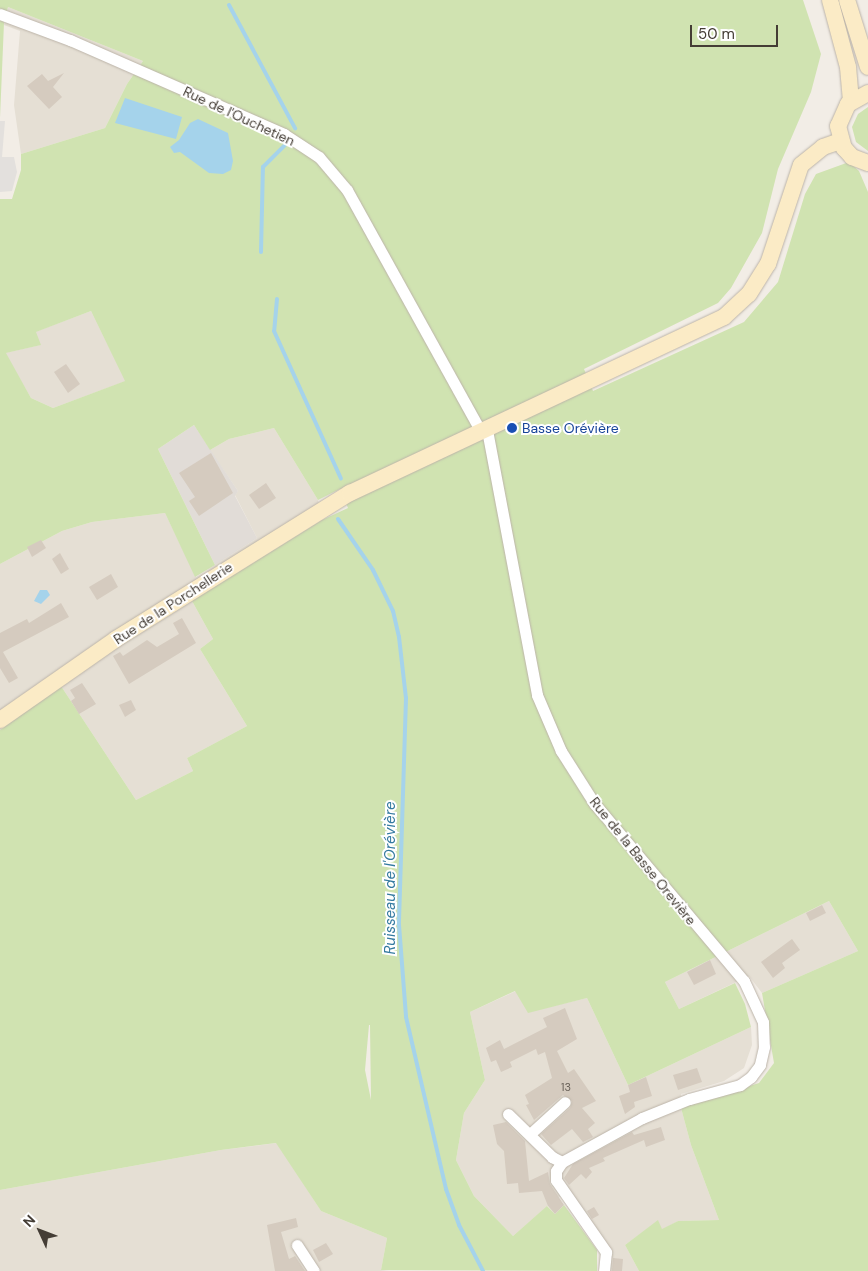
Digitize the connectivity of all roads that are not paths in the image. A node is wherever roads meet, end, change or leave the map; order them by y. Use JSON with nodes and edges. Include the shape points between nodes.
{"nodes":[{"id":1,"x":830,"y":0,"type":"edge"},
{"id":2,"x":847,"y":0,"type":"edge"},
{"id":3,"x":0,"y":14,"type":"edge"},
{"id":4,"x":868,"y":67,"type":"edge"},
{"id":5,"x":868,"y":92,"type":"edge"},
{"id":6,"x":851,"y":102,"type":"junction"},
{"id":7,"x":840,"y":141,"type":"junction"},
{"id":8,"x":867,"y":166,"type":"edge"},
{"id":9,"x":484,"y":431,"type":"junction"},
{"id":10,"x":0,"y":720,"type":"edge"},
{"id":11,"x":565,"y":1102,"type":"dead end"},
{"id":12,"x":508,"y":1114,"type":"dead end"},
{"id":13,"x":530,"y":1134,"type":"junction"},
{"id":14,"x":562,"y":1162,"type":"junction"},
{"id":15,"x":297,"y":1245,"type":"dead end"},
{"id":16,"x":314,"y":1271,"type":"edge"},
{"id":17,"x":604,"y":1271,"type":"edge"}],
"edges":[{"from":1,"to":6,"type":"street","via":[[848,67]]},
{"from":2,"to":4,"type":"street"},
{"from":3,"to":9,"type":"street","name":"Rue de l'Ouchetien","via":[[70,40],[284,134],[319,157],[347,190]]},
{"from":5,"to":6,"type":"street"},
{"from":6,"to":7,"type":"street","via":[[841,114]]},
{"from":7,"to":8,"type":"street","via":[[852,157]]},
{"from":7,"to":9,"type":"street","name":"Rue de la Porchellerie","via":[[812,154],[801,165],[768,264],[749,294],[732,312],[703,330]]},
{"from":9,"to":10,"type":"street","name":"Rue de la Porchellerie","via":[[350,493],[116,639]]},
{"from":9,"to":14,"type":"street","name":"Rue de la Basse Orevière","via":[[537,695],[561,751],[594,803],[744,981],[763,1022],[764,1047],[760,1065],[740,1085],[642,1118]]},
{"from":11,"to":13,"type":"street"},
{"from":12,"to":13,"type":"street"},
{"from":13,"to":14,"type":"street","via":[[552,1157]]},
{"from":14,"to":17,"type":"street","via":[[556,1170],[556,1180],[606,1252]]},
{"from":15,"to":16,"type":"street"}]}
